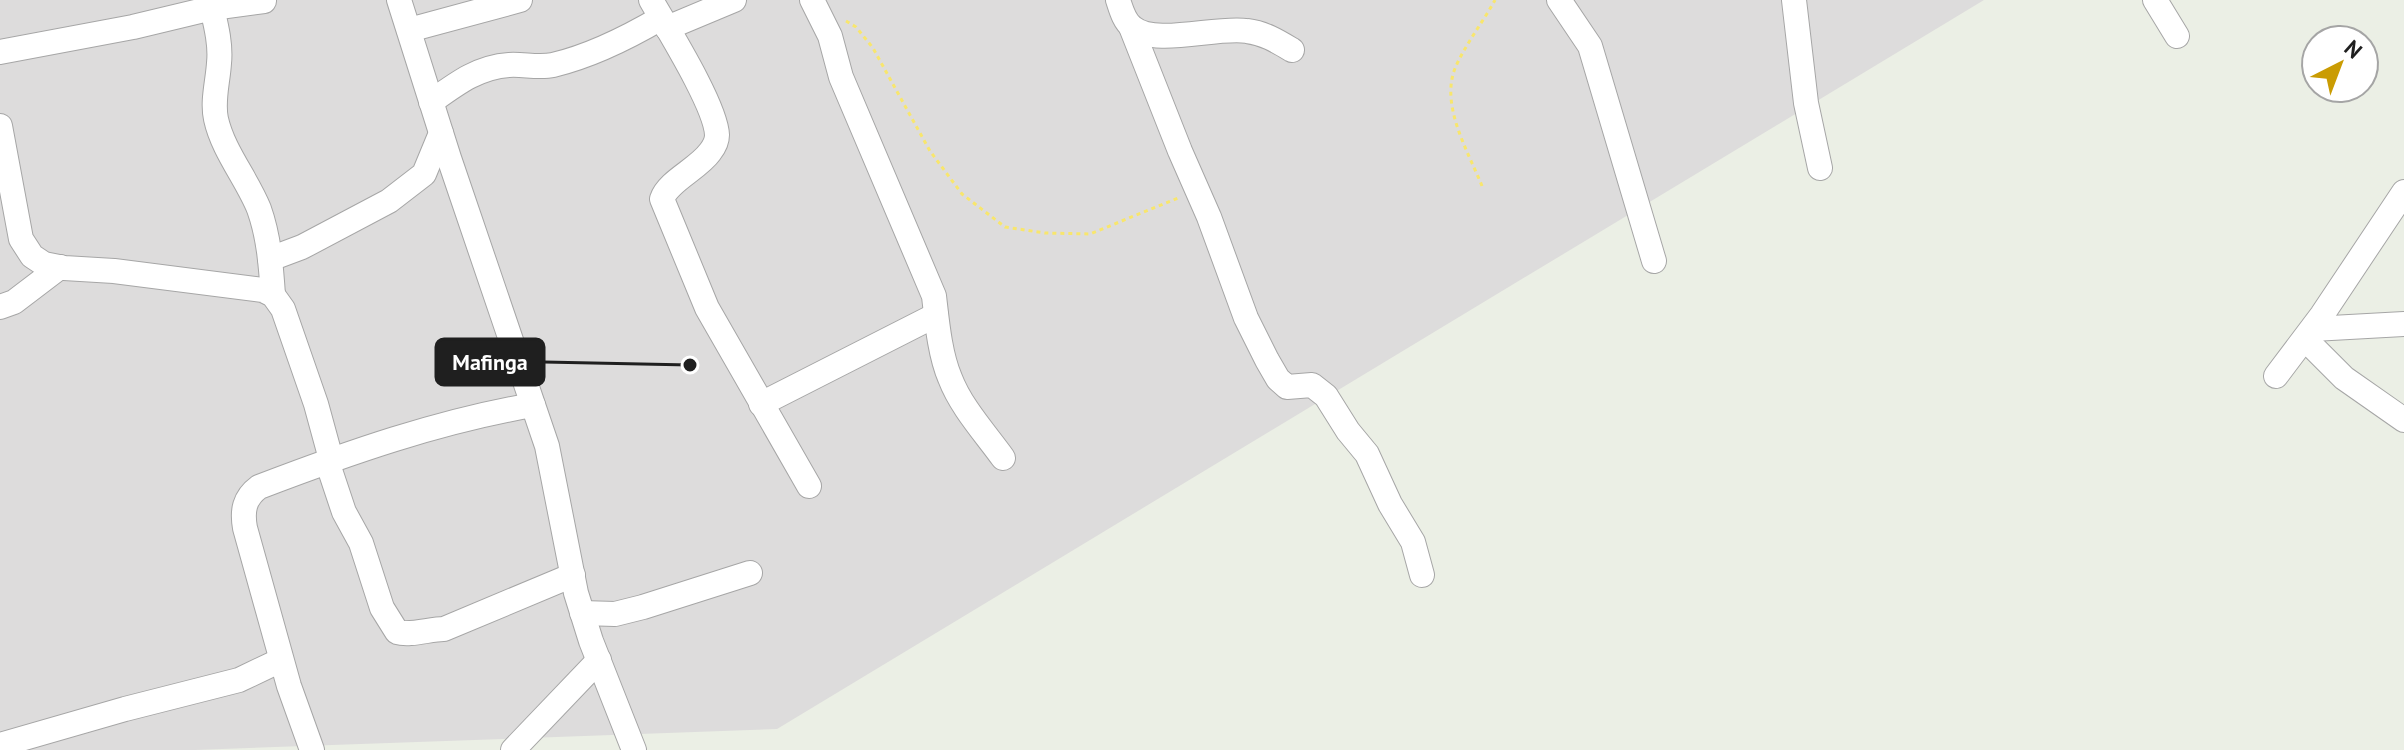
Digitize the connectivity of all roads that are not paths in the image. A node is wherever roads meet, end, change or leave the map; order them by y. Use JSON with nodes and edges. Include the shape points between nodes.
{"nodes":[{"id":1,"x":399,"y":0,"type":"edge"},
{"id":2,"x":520,"y":0,"type":"edge"},
{"id":3,"x":734,"y":0,"type":"edge"},
{"id":4,"x":1118,"y":0,"type":"edge"},
{"id":5,"x":1559,"y":0,"type":"edge"},
{"id":6,"x":1794,"y":0,"type":"edge"},
{"id":7,"x":2155,"y":0,"type":"edge"},
{"id":8,"x":264,"y":1,"type":"edge"},
{"id":9,"x":212,"y":8,"type":"junction"},
{"id":10,"x":817,"y":11,"type":"edge"},
{"id":11,"x":660,"y":15,"type":"edge"},
{"id":12,"x":1131,"y":27,"type":"junction"},
{"id":13,"x":409,"y":30,"type":"junction"},
{"id":14,"x":2177,"y":36,"type":"dead end"},
{"id":15,"x":1292,"y":50,"type":"dead end"},
{"id":16,"x":0,"y":52,"type":"edge"},
{"id":17,"x":431,"y":102,"type":"junction"},
{"id":18,"x":0,"y":126,"type":"edge"},
{"id":19,"x":441,"y":133,"type":"junction"},
{"id":20,"x":1820,"y":168,"type":"dead end"},
{"id":21,"x":2404,"y":192,"type":"edge"},
{"id":22,"x":270,"y":259,"type":"junction"},
{"id":23,"x":1654,"y":261,"type":"dead end"},
{"id":24,"x":60,"y":267,"type":"junction"},
{"id":25,"x":273,"y":295,"type":"junction"},
{"id":26,"x":0,"y":307,"type":"edge"},
{"id":27,"x":936,"y":315,"type":"junction"},
{"id":28,"x":2404,"y":324,"type":"edge"},
{"id":29,"x":2309,"y":334,"type":"junction"},
{"id":30,"x":2276,"y":376,"type":"dead end"},
{"id":31,"x":761,"y":404,"type":"junction"},
{"id":32,"x":533,"y":405,"type":"junction"},
{"id":33,"x":2404,"y":420,"type":"edge"},
{"id":34,"x":1003,"y":458,"type":"dead end"},
{"id":35,"x":329,"y":460,"type":"junction"},
{"id":36,"x":809,"y":486,"type":"dead end"},
{"id":37,"x":750,"y":573,"type":"dead end"},
{"id":38,"x":573,"y":575,"type":"junction"},
{"id":39,"x":1422,"y":575,"type":"dead end"},
{"id":40,"x":582,"y":613,"type":"junction"},
{"id":41,"x":281,"y":660,"type":"junction"},
{"id":42,"x":599,"y":660,"type":"junction"},
{"id":43,"x":0,"y":745,"type":"edge"},
{"id":44,"x":312,"y":750,"type":"edge"},
{"id":45,"x":513,"y":750,"type":"edge"},
{"id":46,"x":634,"y":750,"type":"edge"}],
"edges":[{"from":1,"to":13,"type":"street"},
{"from":2,"to":13,"type":"street"},
{"from":3,"to":11,"type":"street"},
{"from":4,"to":12,"type":"street"},
{"from":5,"to":23,"type":"street","via":[[1590,46]]},
{"from":6,"to":20,"type":"street"},
{"from":7,"to":14,"type":"street"},
{"from":8,"to":9,"type":"street"},
{"from":9,"to":16,"type":"street"},
{"from":9,"to":22,"type":"street","via":[[220,61],[215,117],[259,210]]},
{"from":10,"to":27,"type":"street","via":[[934,296]]},
{"from":11,"to":17,"type":"street","via":[[627,38],[576,58],[548,66],[488,68]]},
{"from":11,"to":31,"type":"street","via":[[711,111],[717,136],[704,160],[665,190],[662,199],[707,308]]},
{"from":12,"to":15,"type":"street","via":[[1155,37],[1244,30]]},
{"from":12,"to":39,"type":"street","via":[[1246,318],[1278,379],[1287,387],[1312,385],[1326,396],[1367,454],[1413,542]]},
{"from":13,"to":17,"type":"street"},
{"from":17,"to":19,"type":"street"},
{"from":18,"to":24,"type":"street","via":[[21,239],[32,256]]},
{"from":19,"to":22,"type":"street","via":[[424,174],[389,201]]},
{"from":19,"to":32,"type":"street"},
{"from":21,"to":29,"type":"street"},
{"from":22,"to":25,"type":"street"},
{"from":24,"to":25,"type":"street"},
{"from":24,"to":26,"type":"street"},
{"from":25,"to":35,"type":"street","via":[[297,348]]},
{"from":27,"to":31,"type":"street"},
{"from":27,"to":34,"type":"street","via":[[949,378]]},
{"from":28,"to":29,"type":"street"},
{"from":29,"to":30,"type":"street"},
{"from":29,"to":33,"type":"street","via":[[2344,378]]},
{"from":31,"to":36,"type":"street"},
{"from":32,"to":35,"type":"street"},
{"from":32,"to":38,"type":"street","via":[[547,446]]},
{"from":35,"to":38,"type":"street","via":[[344,512],[361,543],[382,608],[397,632],[444,629]]},
{"from":35,"to":41,"type":"street","via":[[259,487],[246,502],[245,528]]},
{"from":37,"to":40,"type":"street","via":[[615,614]]},
{"from":38,"to":40,"type":"street"},
{"from":40,"to":42,"type":"street"},
{"from":41,"to":43,"type":"street","via":[[239,680]]},
{"from":41,"to":44,"type":"street"},
{"from":42,"to":45,"type":"street"},
{"from":42,"to":46,"type":"street"}]}
